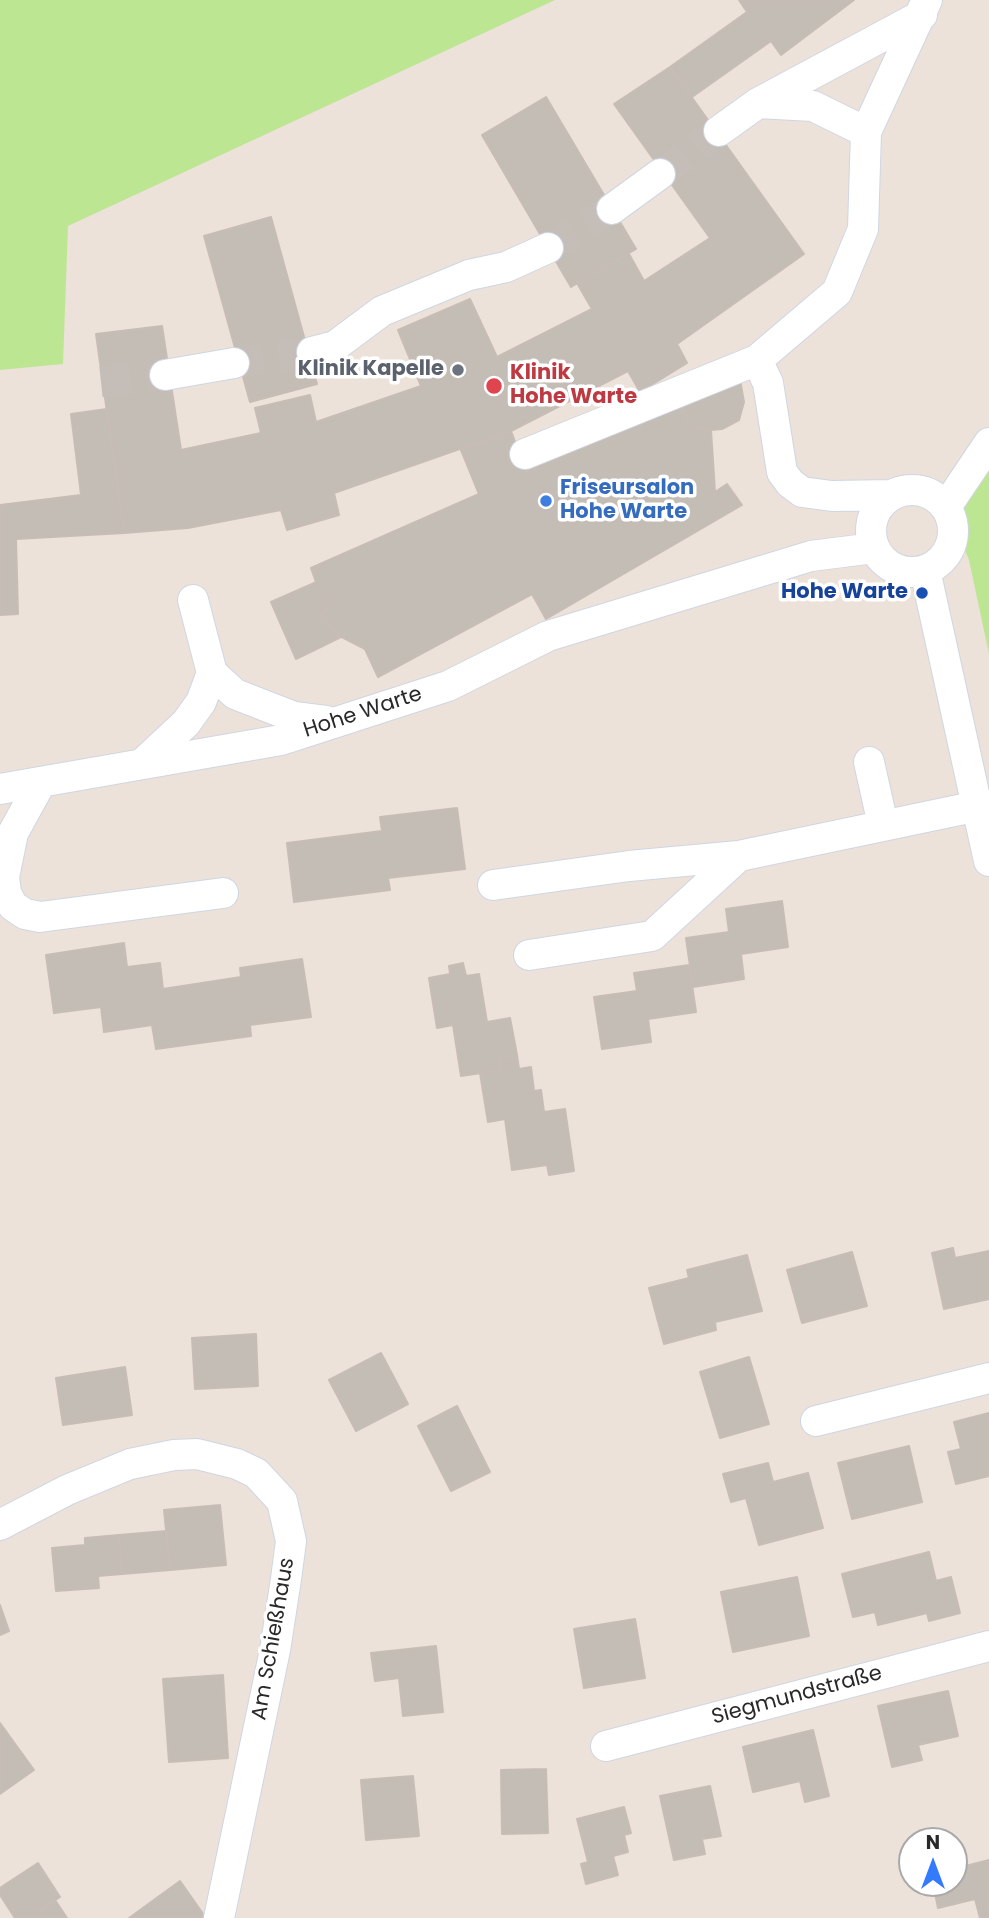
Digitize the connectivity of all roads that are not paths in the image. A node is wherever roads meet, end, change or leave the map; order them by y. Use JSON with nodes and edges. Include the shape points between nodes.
{"nodes":[{"id":1,"x":925,"y":8,"type":"edge"},
{"id":2,"x":758,"y":103,"type":"junction"},
{"id":3,"x":719,"y":131,"type":"tunnel mouth"},
{"id":4,"x":866,"y":132,"type":"junction"},
{"id":5,"x":660,"y":174,"type":"tunnel mouth"},
{"id":6,"x":612,"y":209,"type":"tunnel mouth"},
{"id":7,"x":548,"y":248,"type":"tunnel mouth"},
{"id":8,"x":312,"y":352,"type":"tunnel mouth"},
{"id":9,"x":757,"y":360,"type":"junction"},
{"id":10,"x":234,"y":363,"type":"tunnel mouth"},
{"id":11,"x":165,"y":375,"type":"tunnel mouth"},
{"id":12,"x":989,"y":443,"type":"edge"},
{"id":13,"x":524,"y":454,"type":"dead end"},
{"id":14,"x":892,"y":495,"type":"junction"},
{"id":15,"x":946,"y":507,"type":"junction"},
{"id":16,"x":874,"y":548,"type":"junction"},
{"id":17,"x":925,"y":570,"type":"junction"},
{"id":18,"x":193,"y":600,"type":"dead end"},
{"id":19,"x":212,"y":673,"type":"junction"},
{"id":20,"x":334,"y":722,"type":"junction"},
{"id":21,"x":869,"y":762,"type":"dead end"},
{"id":22,"x":142,"y":765,"type":"junction"},
{"id":23,"x":41,"y":782,"type":"junction"},
{"id":24,"x":0,"y":789,"type":"edge"},
{"id":25,"x":978,"y":806,"type":"junction"},
{"id":26,"x":883,"y":825,"type":"junction"},
{"id":27,"x":739,"y":856,"type":"junction"},
{"id":28,"x":989,"y":861,"type":"edge"},
{"id":29,"x":493,"y":885,"type":"dead end"},
{"id":30,"x":223,"y":892,"type":"dead end"},
{"id":31,"x":529,"y":955,"type":"dead end"},
{"id":32,"x":989,"y":1378,"type":"edge"},
{"id":33,"x":816,"y":1421,"type":"dead end"},
{"id":34,"x":0,"y":1525,"type":"edge"},
{"id":35,"x":989,"y":1646,"type":"edge"},
{"id":36,"x":606,"y":1746,"type":"dead end"},
{"id":37,"x":219,"y":1918,"type":"edge"}],
"edges":[{"from":1,"to":2,"type":"street"},
{"from":1,"to":4,"type":"street"},
{"from":2,"to":3,"type":"street"},
{"from":2,"to":4,"type":"street","via":[[813,106]]},
{"from":4,"to":9,"type":"street","via":[[863,229],[837,292]]},
{"from":5,"to":6,"type":"street"},
{"from":7,"to":8,"type":"street","via":[[382,311],[335,346]]},
{"from":9,"to":13,"type":"street"},
{"from":9,"to":14,"type":"street","via":[[768,383],[782,471],[790,483],[802,492],[832,496]]},
{"from":10,"to":11,"type":"street"},
{"from":12,"to":15,"type":"street"},
{"from":14,"to":15,"type":"street","via":[[922,491]]},
{"from":14,"to":16,"type":"street","via":[[873,518]]},
{"from":15,"to":17,"type":"street","via":[[953,526],[949,548],[940,561]]},
{"from":16,"to":17,"type":"street","via":[[896,569]]},
{"from":16,"to":20,"type":"street","name":"Hohe Warte","via":[[811,556],[548,636],[448,686]]},
{"from":17,"to":25,"type":"street"},
{"from":18,"to":19,"type":"street"},
{"from":19,"to":20,"type":"street","via":[[235,694],[264,707]]},
{"from":19,"to":22,"type":"street","via":[[201,702],[186,723]]},
{"from":20,"to":22,"type":"street","name":"Hohe Warte","via":[[281,740]]},
{"from":21,"to":26,"type":"street"},
{"from":22,"to":23,"type":"street","name":"Hohe Warte"},
{"from":23,"to":24,"type":"street","name":"Hohe Warte"},
{"from":23,"to":30,"type":"street","via":[[13,833],[4,877],[13,906],[25,914],[40,917]]},
{"from":25,"to":26,"type":"street"},
{"from":25,"to":28,"type":"street"},
{"from":26,"to":27,"type":"street"},
{"from":27,"to":29,"type":"street"},
{"from":27,"to":31,"type":"street","via":[[652,936]]},
{"from":32,"to":33,"type":"street"},
{"from":34,"to":37,"type":"street","name":"Am Schießhaus","via":[[130,1464],[174,1455],[197,1454],[237,1464],[256,1473],[282,1501],[290,1541],[286,1579]]},
{"from":35,"to":36,"type":"street","name":"Siegmundstraße"}]}
